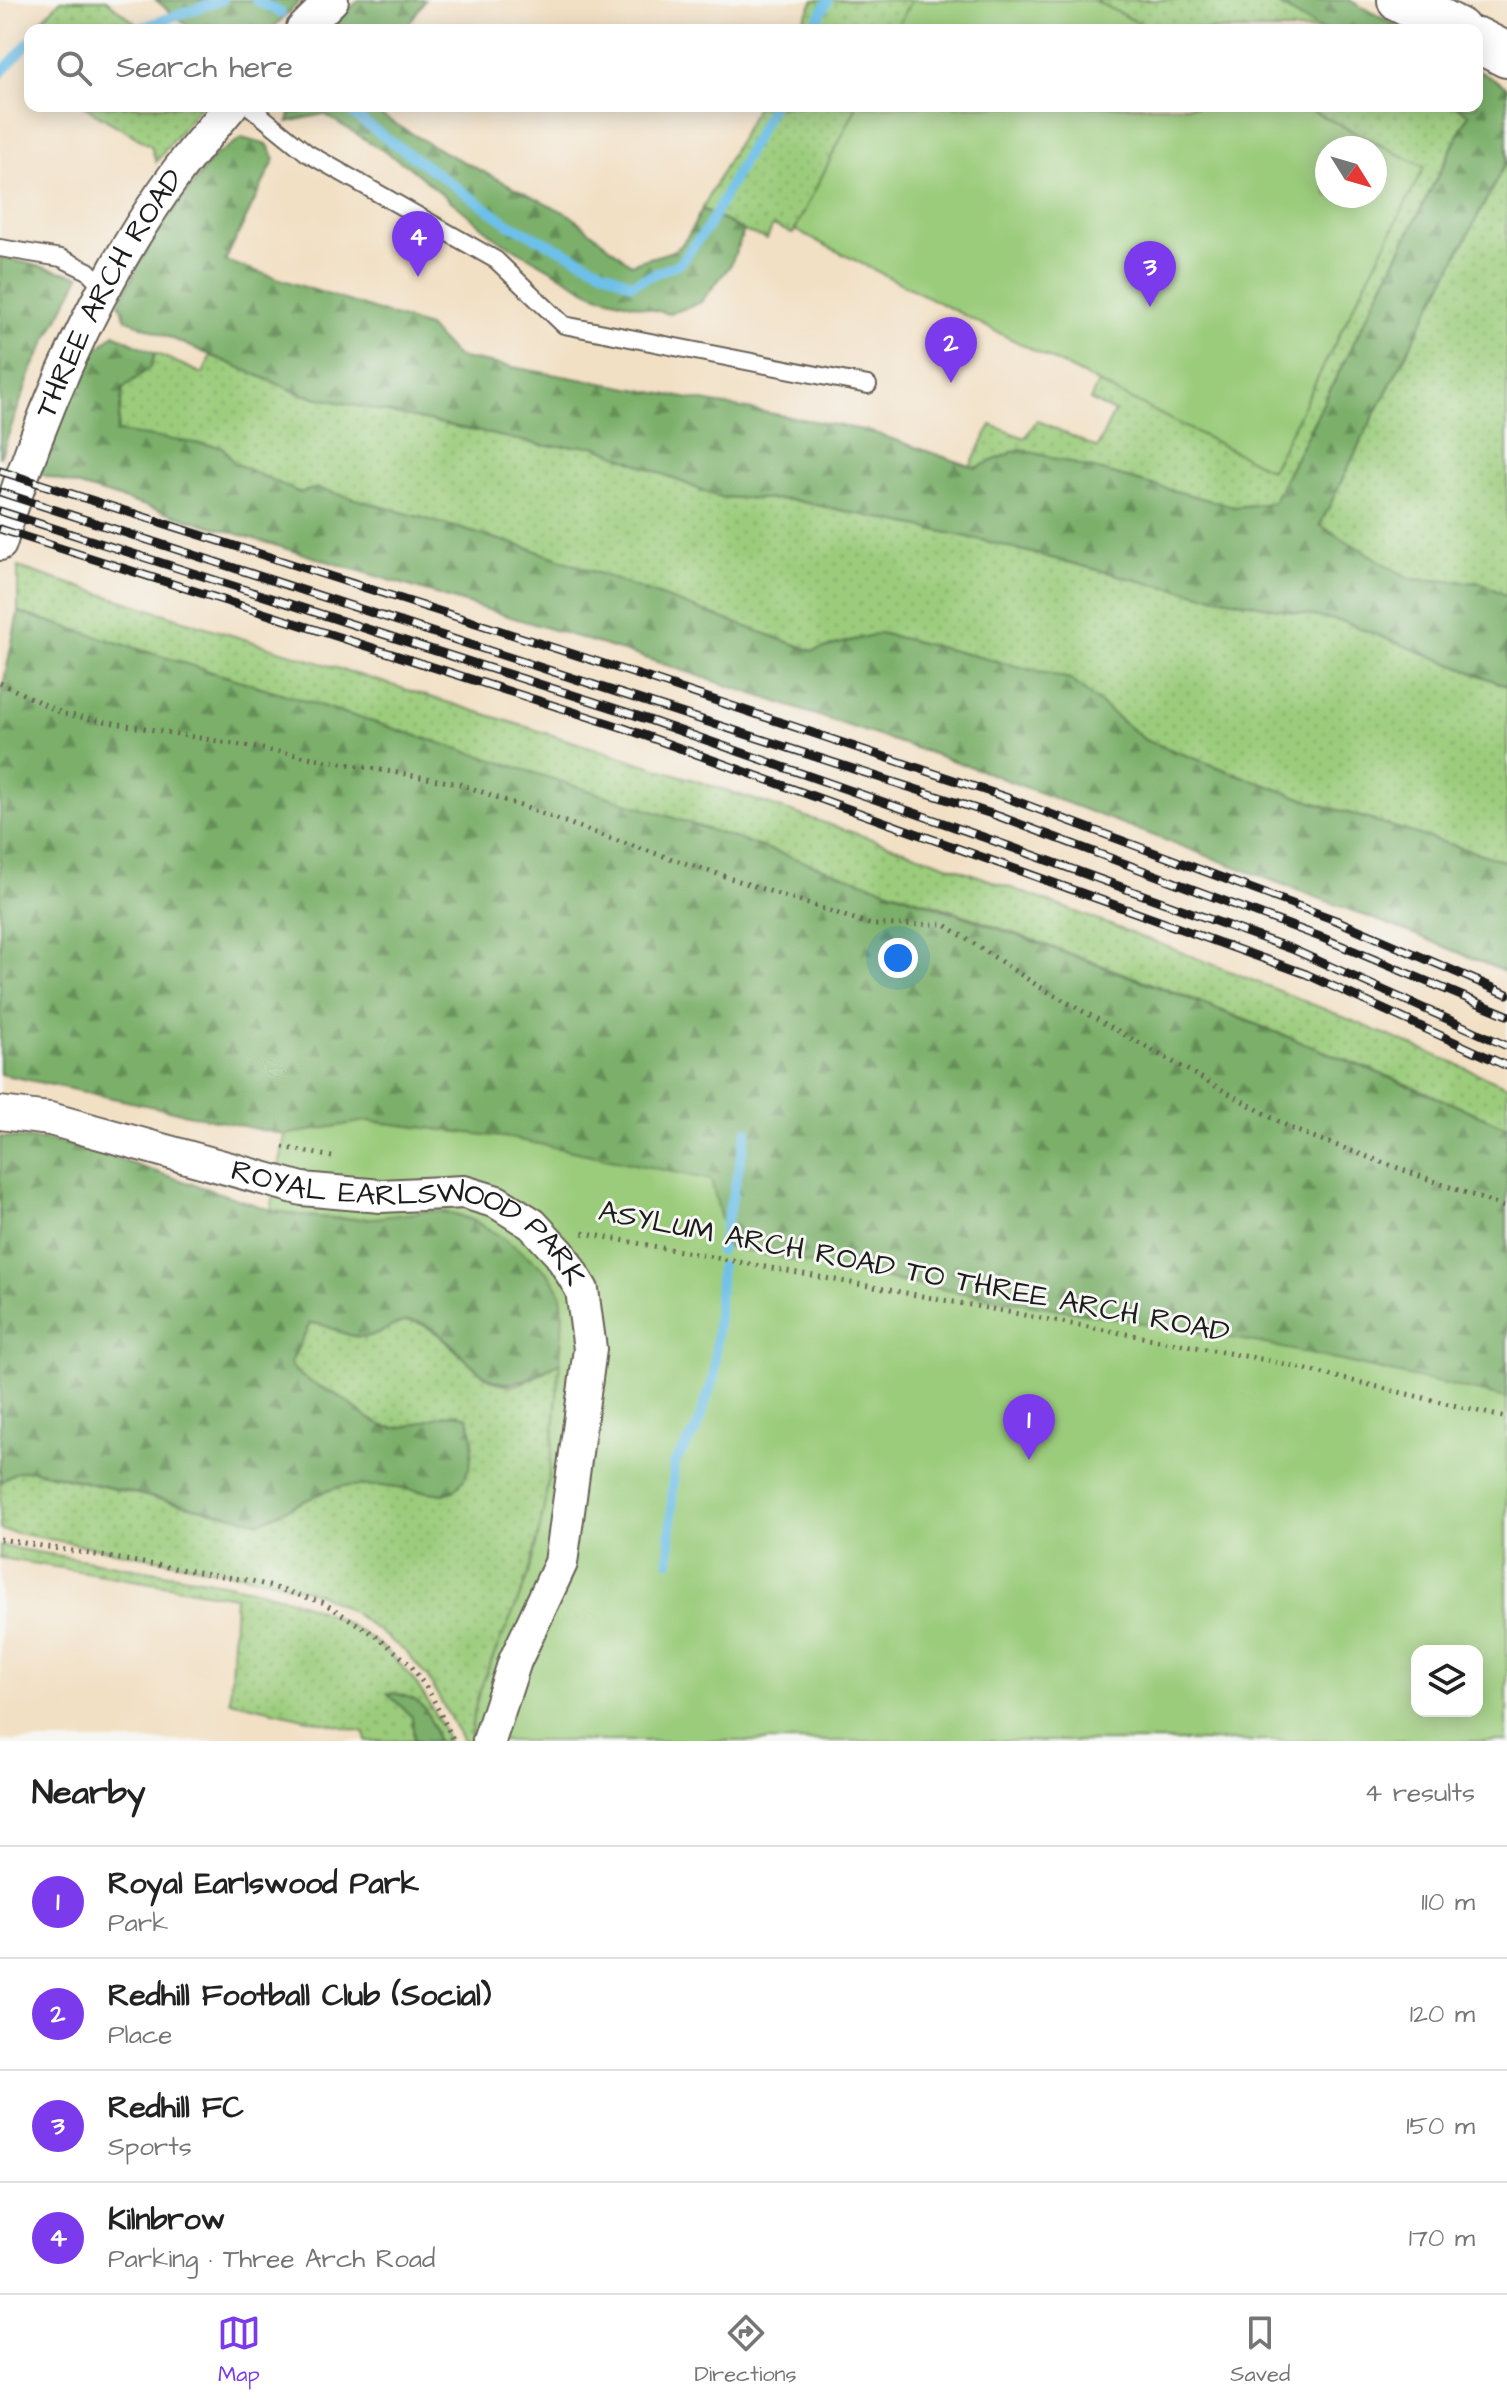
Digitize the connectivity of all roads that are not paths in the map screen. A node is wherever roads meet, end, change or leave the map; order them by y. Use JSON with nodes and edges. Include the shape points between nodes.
{"nodes":[{"id":1,"x":332,"y":0,"type":"edge"},
{"id":2,"x":1400,"y":0,"type":"edge"},
{"id":3,"x":308,"y":24,"type":"edge"},
{"id":4,"x":1446,"y":24,"type":"edge"},
{"id":5,"x":1483,"y":43,"type":"edge"},
{"id":6,"x":1507,"y":55,"type":"edge"},
{"id":7,"x":226,"y":112,"type":"edge"},
{"id":8,"x":256,"y":112,"type":"edge"},
{"id":9,"x":0,"y":248,"type":"edge"},
{"id":10,"x":105,"y":289,"type":"junction"},
{"id":11,"x":868,"y":385,"type":"dead end"},
{"id":12,"x":0,"y":544,"type":"edge"},
{"id":13,"x":0,"y":1113,"type":"edge"},
{"id":14,"x":50,"y":1119,"type":"junction"},
{"id":15,"x":0,"y":1125,"type":"edge"},
{"id":16,"x":489,"y":1741,"type":"edge"}],
"edges":[{"from":1,"to":3,"type":"street"},
{"from":2,"to":4,"type":"main road"},
{"from":5,"to":6,"type":"main road"},
{"from":7,"to":10,"type":"street","name":"THREE ARCH ROAD","via":[[177,171]]},
{"from":8,"to":11,"type":"lane","via":[[307,153],[496,260],[564,325]]},
{"from":9,"to":10,"type":"lane","via":[[61,258],[88,271]]},
{"from":10,"to":12,"type":"street","name":"THREE ARCH ROAD","via":[[46,411]]},
{"from":13,"to":14,"type":"street","name":"ROYAL EARLSWOOD PARK"},
{"from":14,"to":15,"type":"street","name":"ROYAL EARLSWOOD PARK"},
{"from":14,"to":16,"type":"street","name":"ROYAL EARLSWOOD PARK","via":[[302,1189],[381,1196],[464,1192],[497,1202],[532,1224],[560,1254],[582,1290],[590,1349],[561,1563],[515,1661]]}]}
